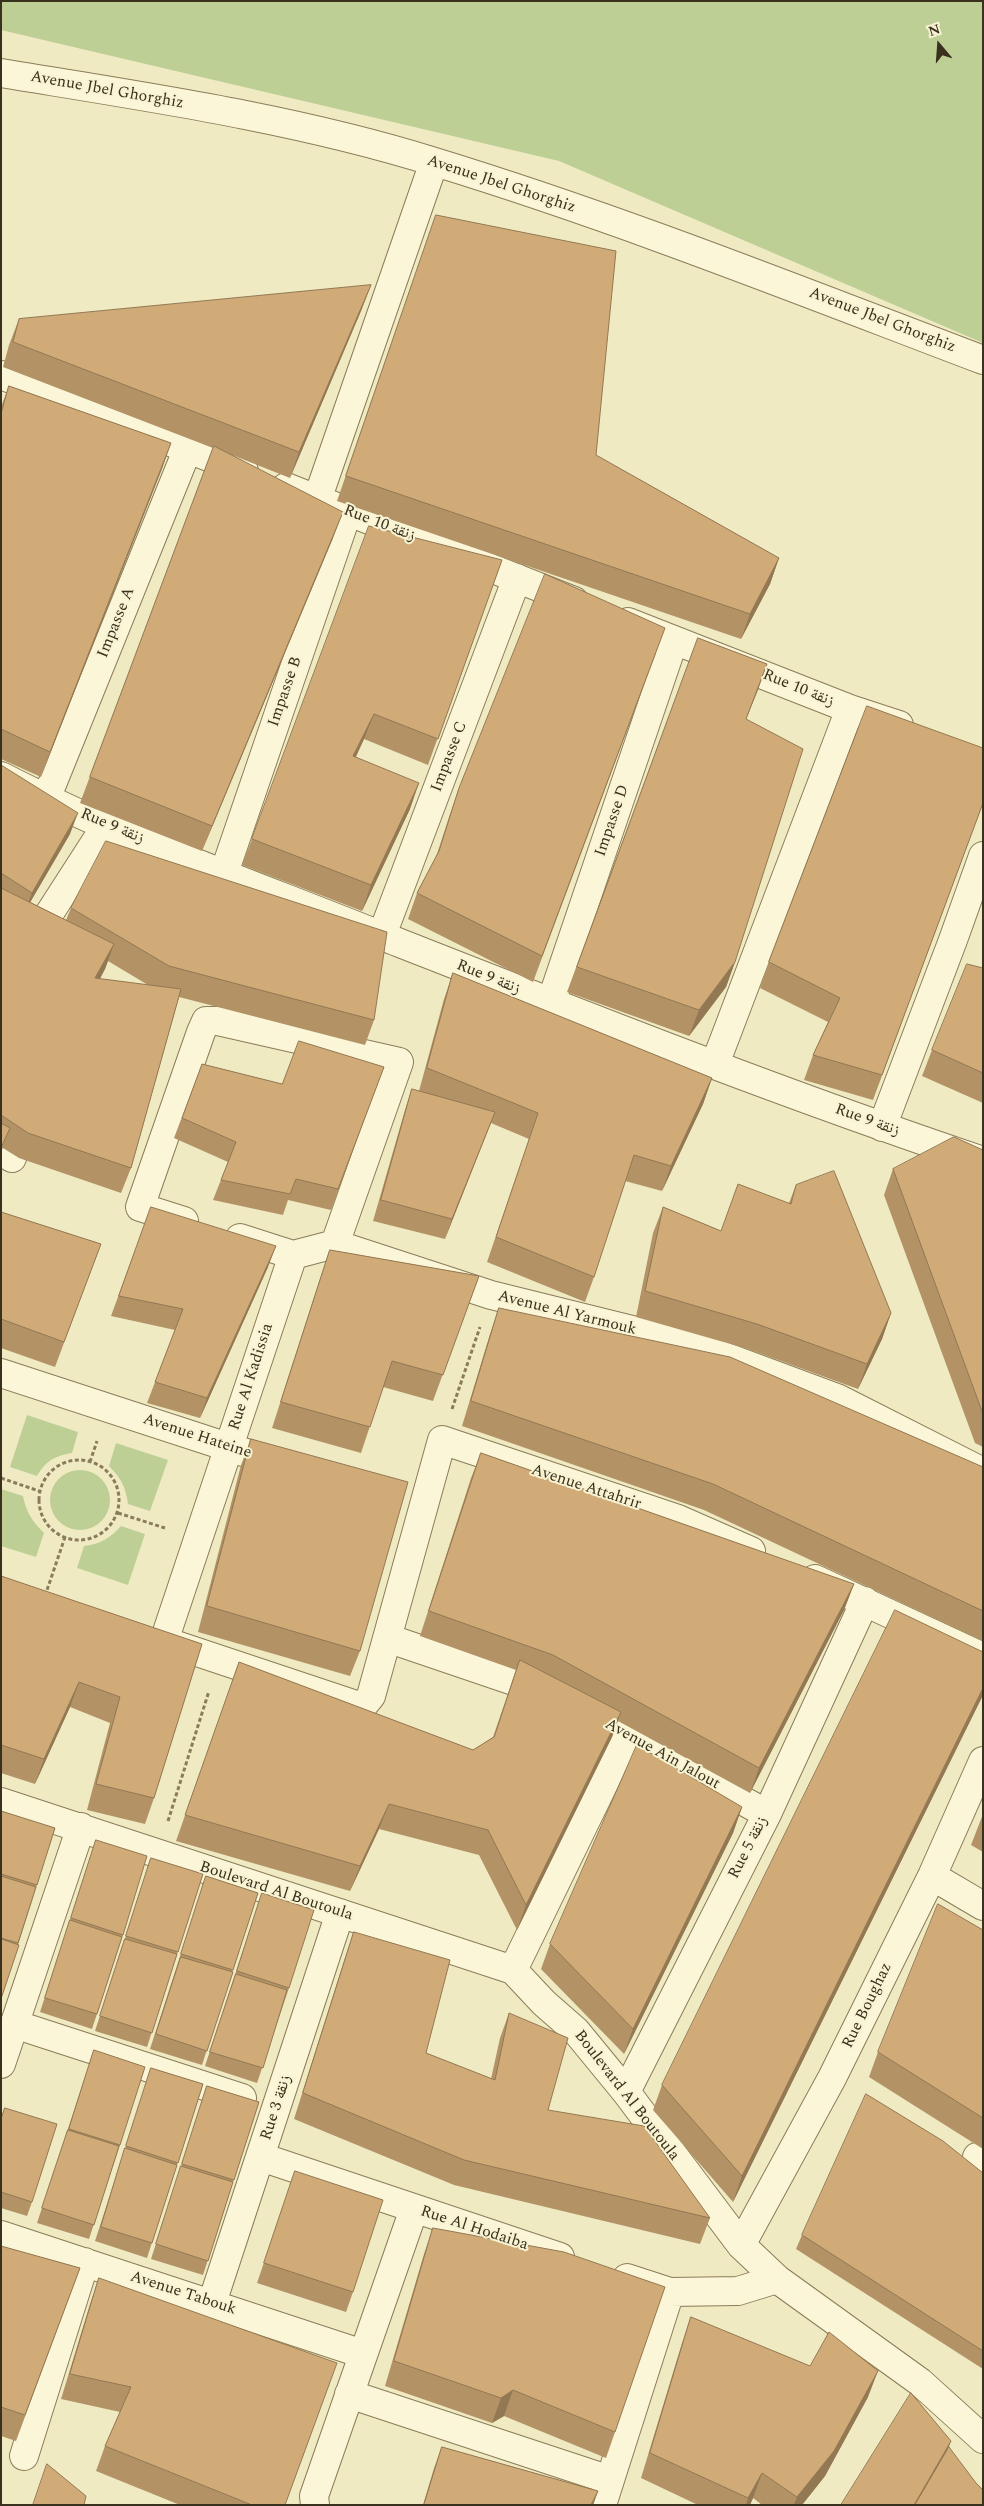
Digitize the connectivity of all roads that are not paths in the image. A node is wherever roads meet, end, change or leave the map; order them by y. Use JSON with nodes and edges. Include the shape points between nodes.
{"nodes":[{"id":1,"x":1,"y":73,"type":"edge"},
{"id":2,"x":434,"y":162,"type":"junction"},
{"id":3,"x":983,"y":360,"type":"edge"},
{"id":4,"x":1,"y":375,"type":"edge"},
{"id":5,"x":188,"y":448,"type":"junction"},
{"id":6,"x":317,"y":500,"type":"junction"},
{"id":7,"x":348,"y":512,"type":"junction"},
{"id":8,"x":517,"y":578,"type":"junction"},
{"id":9,"x":674,"y":640,"type":"junction"},
{"id":10,"x":850,"y":710,"type":"junction"},
{"id":11,"x":926,"y":734,"type":"edge"},
{"id":12,"x":1,"y":776,"type":"edge"},
{"id":13,"x":46,"y":799,"type":"junction"},
{"id":14,"x":107,"y":824,"type":"junction"},
{"id":15,"x":983,"y":856,"type":"edge"},
{"id":16,"x":224,"y":873,"type":"junction"},
{"id":17,"x":38,"y":927,"type":"edge"},
{"id":18,"x":382,"y":935,"type":"junction"},
{"id":19,"x":551,"y":1002,"type":"junction"},
{"id":20,"x":715,"y":1064,"type":"junction"},
{"id":21,"x":882,"y":1127,"type":"junction"},
{"id":22,"x":983,"y":1161,"type":"edge"},
{"id":23,"x":335,"y":1244,"type":"junction"},
{"id":24,"x":293,"y":1255,"type":"junction"},
{"id":25,"x":4,"y":1382,"type":"edge"},
{"id":26,"x":229,"y":1448,"type":"junction"},
{"id":27,"x":303,"y":1471,"type":"edge"},
{"id":28,"x":983,"y":1472,"type":"edge"},
{"id":29,"x":395,"y":1499,"type":"edge"},
{"id":30,"x":423,"y":1508,"type":"junction"},
{"id":31,"x":865,"y":1600,"type":"junction"},
{"id":32,"x":136,"y":1632,"type":"edge"},
{"id":33,"x":387,"y":1638,"type":"junction"},
{"id":34,"x":164,"y":1641,"type":"junction"},
{"id":35,"x":983,"y":1657,"type":"edge"},
{"id":36,"x":627,"y":1736,"type":"junction"},
{"id":37,"x":983,"y":1761,"type":"edge"},
{"id":38,"x":1,"y":1802,"type":"edge"},
{"id":39,"x":767,"y":1814,"type":"junction"},
{"id":40,"x":81,"y":1827,"type":"junction"},
{"id":41,"x":932,"y":1876,"type":"junction"},
{"id":42,"x":983,"y":1906,"type":"edge"},
{"id":43,"x":340,"y":1913,"type":"junction"},
{"id":44,"x":513,"y":1970,"type":"junction"},
{"id":45,"x":14,"y":2024,"type":"junction"},
{"id":46,"x":1,"y":2064,"type":"edge"},
{"id":47,"x":626,"y":2092,"type":"junction"},
{"id":48,"x":276,"y":2109,"type":"junction"},
{"id":49,"x":261,"y":2157,"type":"junction"},
{"id":50,"x":414,"y":2209,"type":"junction"},
{"id":51,"x":1,"y":2235,"type":"edge"},
{"id":52,"x":741,"y":2245,"type":"junction"},
{"id":53,"x":84,"y":2262,"type":"junction"},
{"id":54,"x":777,"y":2279,"type":"junction"},
{"id":55,"x":670,"y":2292,"type":"junction"},
{"id":56,"x":212,"y":2303,"type":"junction"},
{"id":57,"x":363,"y":2354,"type":"junction"},
{"id":58,"x":349,"y":2394,"type":"junction"},
{"id":59,"x":983,"y":2439,"type":"edge"},
{"id":60,"x":24,"y":2456,"type":"dead end"},
{"id":61,"x":606,"y":2492,"type":"edge"},
{"id":62,"x":316,"y":2505,"type":"edge"}],
"edges":[{"from":1,"to":2,"type":"street","name":"Avenue Jbel Ghorghiz","via":[[274,120]]},
{"from":2,"to":3,"type":"street","name":"Avenue Jbel Ghorghiz","via":[[712,256]]},
{"from":2,"to":6,"type":"street"},
{"from":4,"to":5,"type":"street","name":"Rue 10 زنقة"},
{"from":5,"to":6,"type":"street","name":"Rue 10 زنقة"},
{"from":5,"to":13,"type":"street","name":"Impasse A"},
{"from":6,"to":7,"type":"street","name":"Rue 10 زنقة"},
{"from":7,"to":8,"type":"street","name":"Rue 10 زنقة"},
{"from":7,"to":16,"type":"street","name":"Impasse B"},
{"from":8,"to":9,"type":"street","name":"Rue 10 زنقة"},
{"from":8,"to":18,"type":"street","name":"Impasse C"},
{"from":9,"to":10,"type":"street","name":"Rue 10 زنقة"},
{"from":9,"to":19,"type":"street","name":"Impasse D"},
{"from":10,"to":11,"type":"street","name":"Rue 10 زنقة"},
{"from":10,"to":20,"type":"street"},
{"from":12,"to":13,"type":"street","name":"Rue 9 زنقة"},
{"from":13,"to":14,"type":"street","name":"Rue 9 زنقة"},
{"from":14,"to":16,"type":"street","name":"Rue 9 زنقة"},
{"from":14,"to":17,"type":"street"},
{"from":15,"to":21,"type":"street"},
{"from":16,"to":18,"type":"street","name":"Rue 9 زنقة"},
{"from":18,"to":19,"type":"street","name":"Rue 9 زنقة"},
{"from":19,"to":20,"type":"street","name":"Rue 9 زنقة"},
{"from":20,"to":21,"type":"street","name":"Rue 9 زنقة"},
{"from":21,"to":22,"type":"street","name":"Rue 9 زنقة"},
{"from":23,"to":24,"type":"street"},
{"from":23,"to":24,"type":"street","via":[[400,1062],[206,1021],[140,1207]]},
{"from":23,"to":28,"type":"street","name":"Avenue Al Yarmouk","via":[[491,1295],[697,1346],[837,1398]]},
{"from":24,"to":26,"type":"street","name":"Rue Al Kadissia"},
{"from":25,"to":26,"type":"street","name":"Avenue Hateine"},
{"from":26,"to":27,"type":"street","name":"Avenue Hateine"},
{"from":26,"to":34,"type":"street","name":"Rue Al Kadissia"},
{"from":29,"to":30,"type":"street"},
{"from":30,"to":31,"type":"street","name":"Avenue Attahrir","via":[[442,1440],[678,1519]]},
{"from":30,"to":33,"type":"street"},
{"from":31,"to":35,"type":"street","name":"Avenue Attahrir"},
{"from":31,"to":39,"type":"street","name":"Rue 5 زنقة"},
{"from":32,"to":34,"type":"street"},
{"from":33,"to":34,"type":"street","via":[[371,1696],[362,1707]]},
{"from":33,"to":36,"type":"street","name":"Avenue Ain Jalout","via":[[546,1692]]},
{"from":36,"to":39,"type":"street","name":"Avenue Ain Jalout"},
{"from":36,"to":44,"type":"street"},
{"from":37,"to":41,"type":"street","name":"Rue Boughaz"},
{"from":38,"to":40,"type":"street","name":"Boulevard Al Boutoula"},
{"from":39,"to":47,"type":"street","name":"Rue 5 زنقة"},
{"from":40,"to":43,"type":"street","name":"Boulevard Al Boutoula"},
{"from":40,"to":45,"type":"street"},
{"from":41,"to":42,"type":"street"},
{"from":41,"to":52,"type":"street","name":"Rue Boughaz","via":[[832,2078]]},
{"from":43,"to":44,"type":"street","name":"Boulevard Al Boutoula"},
{"from":43,"to":48,"type":"street","name":"Rue 3 زنقة"},
{"from":44,"to":47,"type":"street","name":"Boulevard Al Boutoula","via":[[576,2031]]},
{"from":45,"to":46,"type":"street"},
{"from":45,"to":48,"type":"street"},
{"from":47,"to":52,"type":"street","name":"Boulevard Al Boutoula"},
{"from":48,"to":49,"type":"street","name":"Rue 3 زنقة"},
{"from":49,"to":50,"type":"street","name":"Rue Al Hodaiba"},
{"from":49,"to":56,"type":"street","name":"Rue 3 زنقة"},
{"from":50,"to":55,"type":"street","name":"Rue Al Hodaiba"},
{"from":50,"to":57,"type":"street"},
{"from":51,"to":53,"type":"street","name":"Avenue Tabouk"},
{"from":52,"to":54,"type":"street","name":"Boulevard Al Boutoula"},
{"from":53,"to":56,"type":"street","name":"Avenue Tabouk"},
{"from":53,"to":60,"type":"street"},
{"from":54,"to":55,"type":"street","name":"Rue Al Hodaiba","via":[[738,2291]]},
{"from":54,"to":59,"type":"street","name":"Boulevard Al Boutoula","via":[[920,2382]]},
{"from":55,"to":61,"type":"street"},
{"from":56,"to":57,"type":"street","name":"Avenue Tabouk"},
{"from":57,"to":58,"type":"street"},
{"from":58,"to":61,"type":"street"},
{"from":58,"to":62,"type":"street","via":[[314,2496]]}]}
